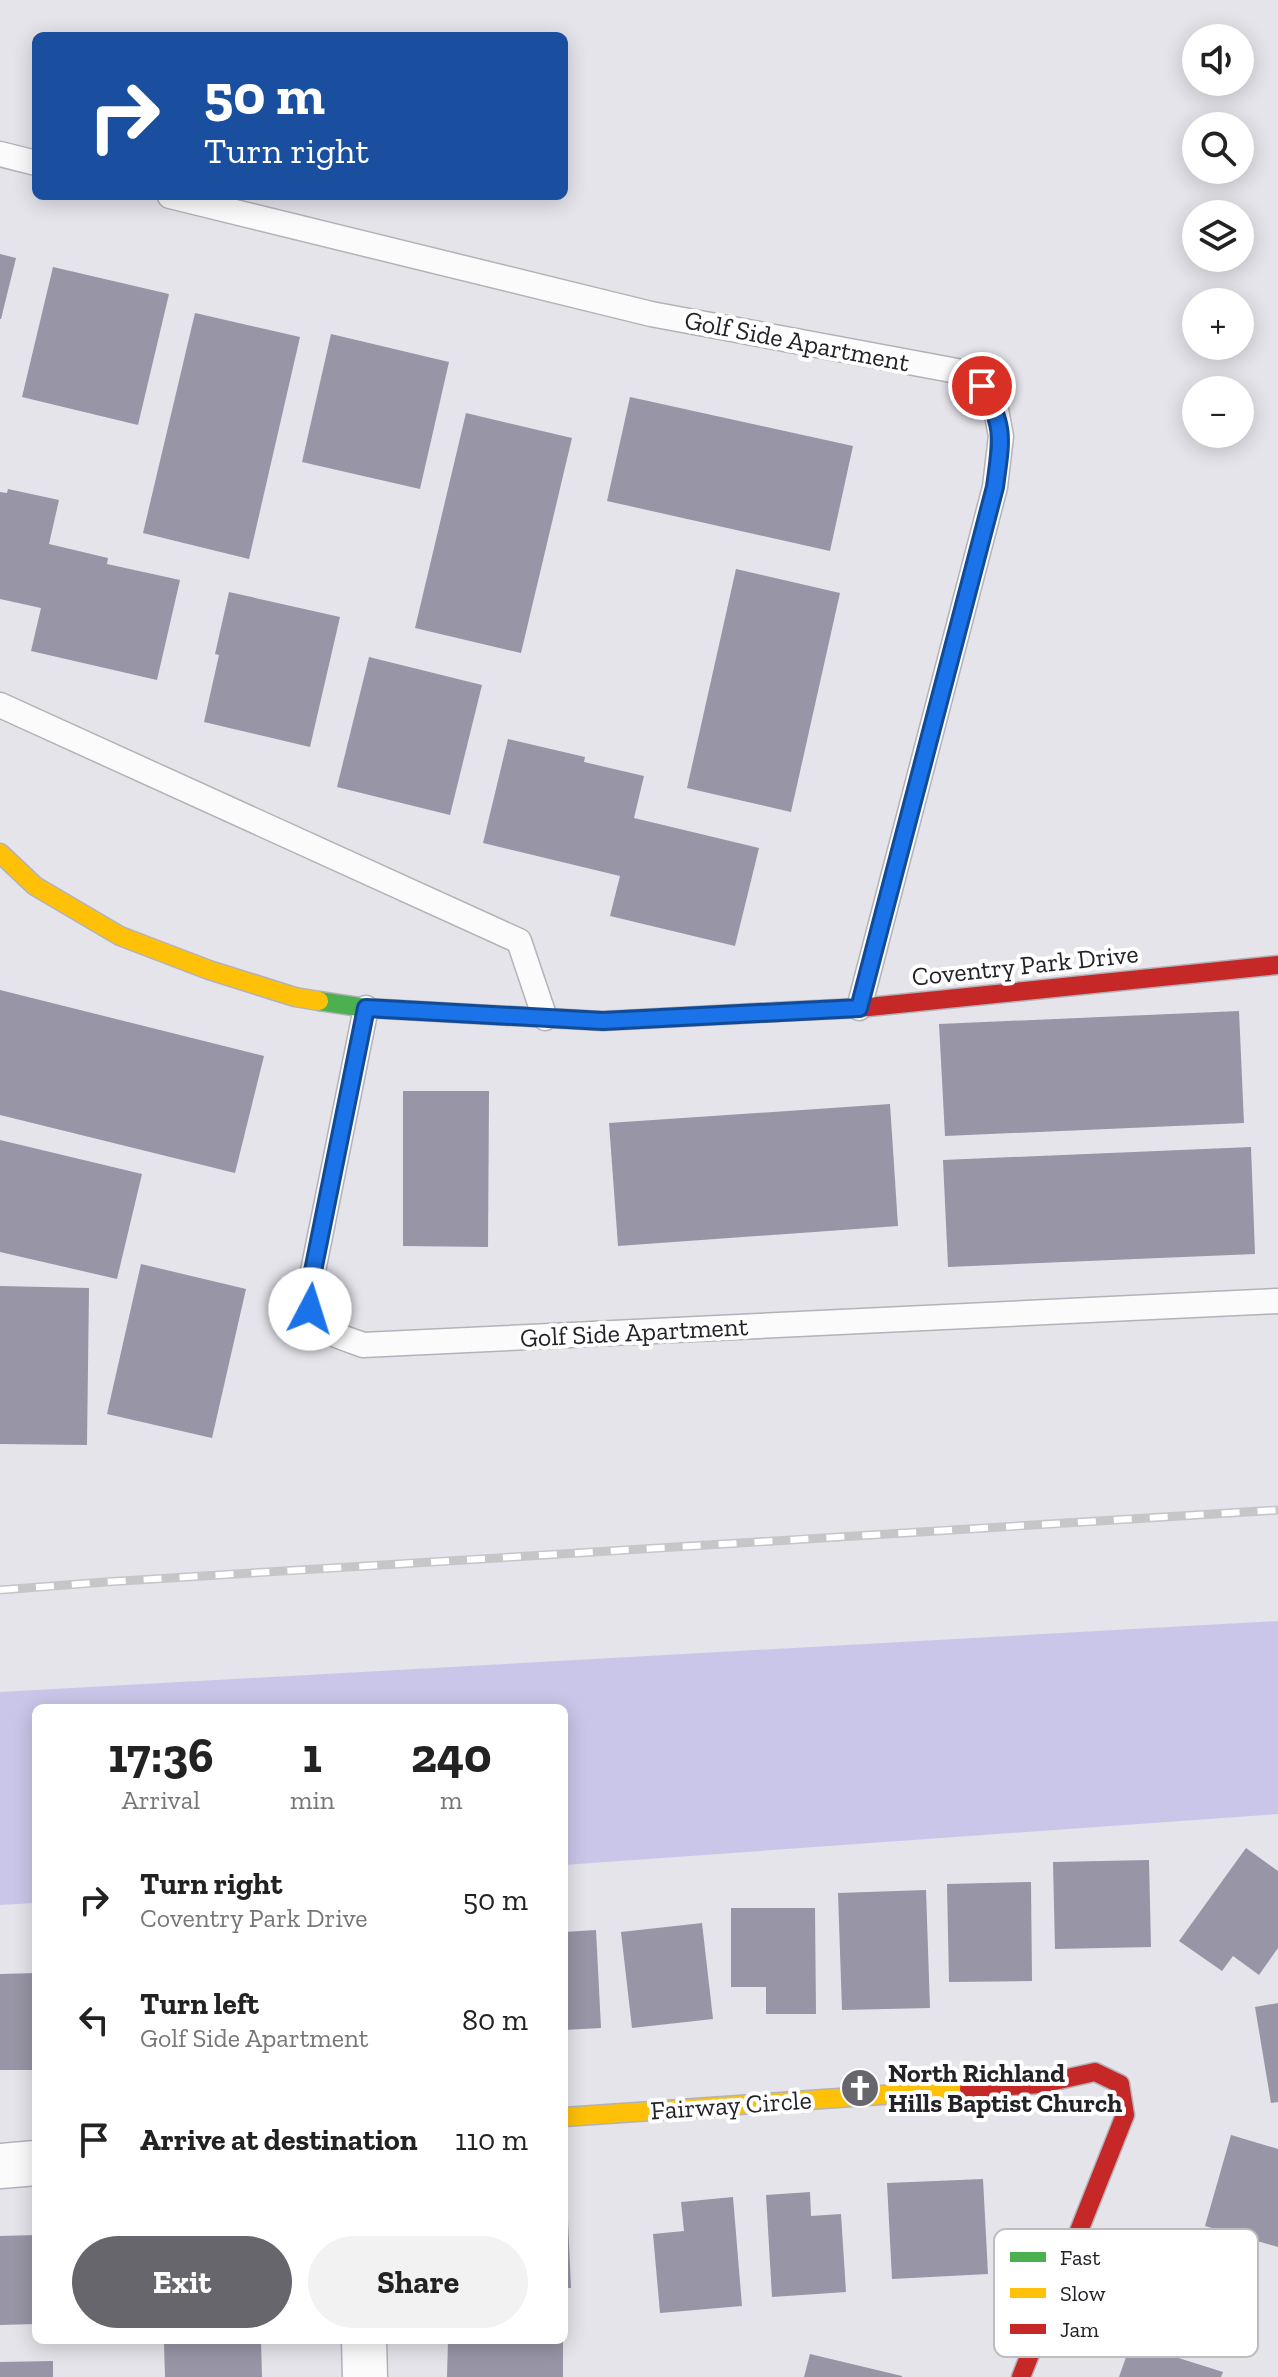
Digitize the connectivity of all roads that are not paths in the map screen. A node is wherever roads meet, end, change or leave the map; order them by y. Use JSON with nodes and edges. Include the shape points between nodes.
{"nodes":[{"id":1,"x":0,"y":154,"type":"edge"},
{"id":2,"x":32,"y":162,"type":"edge"},
{"id":3,"x":186,"y":200,"type":"edge"},
{"id":4,"x":0,"y":705,"type":"edge"},
{"id":5,"x":0,"y":853,"type":"edge"},
{"id":6,"x":1278,"y":965,"type":"edge"},
{"id":7,"x":366,"y":1008,"type":"junction"},
{"id":8,"x":859,"y":1008,"type":"junction"},
{"id":9,"x":545,"y":1018,"type":"junction"},
{"id":10,"x":1278,"y":1301,"type":"edge"},
{"id":11,"x":568,"y":2117,"type":"edge"},
{"id":12,"x":32,"y":2163,"type":"edge"},
{"id":13,"x":0,"y":2166,"type":"edge"},
{"id":14,"x":1080,"y":2229,"type":"edge"},
{"id":15,"x":364,"y":2344,"type":"edge"},
{"id":16,"x":1029,"y":2357,"type":"edge"},
{"id":17,"x":365,"y":2377,"type":"edge"},
{"id":18,"x":1021,"y":2377,"type":"edge"}],
"edges":[{"from":1,"to":2,"type":"lane"},
{"from":3,"to":8,"type":"lane","name":"Golf Side Apartment","via":[[651,314],[957,371],[982,386],[996,410],[1001,436],[995,487]]},
{"from":4,"to":9,"type":"lane","via":[[519,941]]},
{"from":5,"to":7,"type":"street","name":"Coventry Park Drive","via":[[35,886],[120,936],[295,997]]},
{"from":6,"to":8,"type":"street","name":"Coventry Park Drive"},
{"from":7,"to":9,"type":"street","name":"Coventry Park Drive"},
{"from":7,"to":10,"type":"lane","name":"Golf Side Apartment","via":[[313,1271],[310,1309],[322,1330],[363,1345]]},
{"from":8,"to":9,"type":"street","name":"Coventry Park Drive","via":[[603,1021]]},
{"from":11,"to":14,"type":"street","name":"Fairway Circle","via":[[1041,2084],[1095,2072],[1120,2084],[1125,2115]]},
{"from":12,"to":13,"type":"street"},
{"from":15,"to":17,"type":"street"},
{"from":16,"to":18,"type":"street","name":"Fairway Circle"}]}
